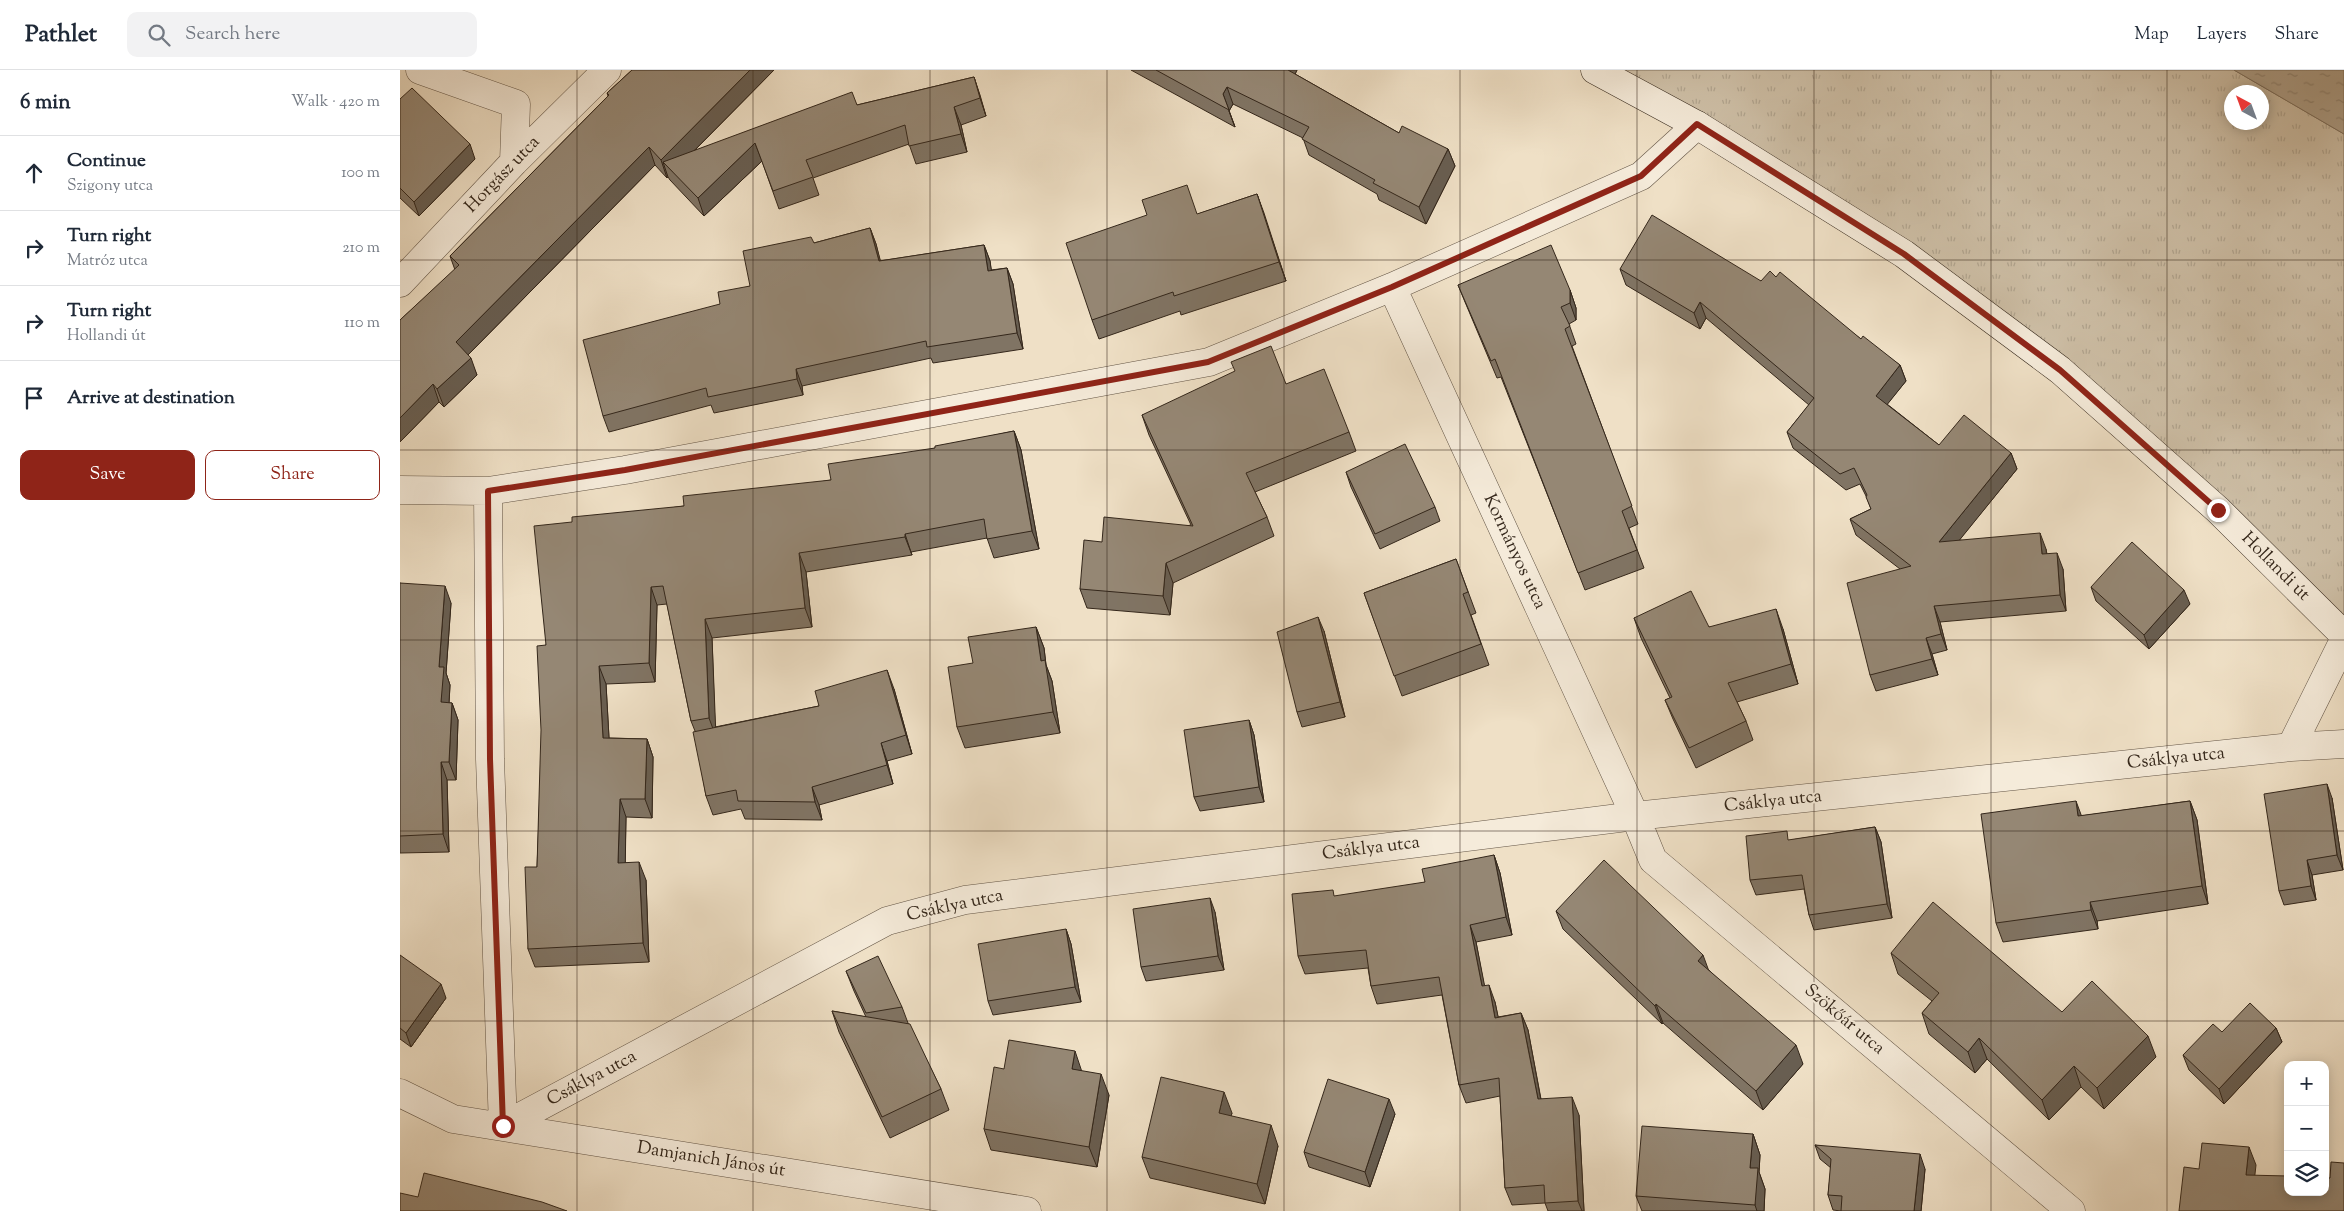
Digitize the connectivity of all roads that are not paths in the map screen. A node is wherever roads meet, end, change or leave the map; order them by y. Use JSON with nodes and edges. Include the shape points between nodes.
{"nodes":[{"id":1,"x":420,"y":70,"type":"edge"},
{"id":2,"x":608,"y":70,"type":"edge"},
{"id":3,"x":1594,"y":70,"type":"edge"},
{"id":4,"x":516,"y":104,"type":"junction"},
{"id":5,"x":559,"y":118,"type":"junction"},
{"id":6,"x":1697,"y":124,"type":"junction"},
{"id":7,"x":514,"y":162,"type":"junction"},
{"id":8,"x":400,"y":283,"type":"edge"},
{"id":9,"x":1392,"y":287,"type":"junction"},
{"id":10,"x":400,"y":490,"type":"edge"},
{"id":11,"x":488,"y":491,"type":"junction"},
{"id":12,"x":2344,"y":635,"type":"edge"},
{"id":13,"x":2344,"y":640,"type":"edge"},
{"id":14,"x":2344,"y":744,"type":"edge"},
{"id":15,"x":2291,"y":747,"type":"junction"},
{"id":16,"x":1635,"y":816,"type":"junction"},
{"id":17,"x":400,"y":1093,"type":"edge"},
{"id":18,"x":503,"y":1126,"type":"junction"},
{"id":19,"x":1027,"y":1211,"type":"edge"},
{"id":20,"x":2072,"y":1211,"type":"edge"}],
"edges":[{"from":1,"to":4,"type":"street"},
{"from":2,"to":5,"type":"street","name":"Horgász utca"},
{"from":3,"to":6,"type":"street","name":"Hollandi út"},
{"from":4,"to":5,"type":"street"},
{"from":4,"to":7,"type":"street"},
{"from":5,"to":7,"type":"street","name":"Horgász utca"},
{"from":6,"to":9,"type":"street","via":[[1641,176]]},
{"from":6,"to":12,"type":"street","name":"Hollandi út","via":[[1904,254],[2060,370],[2218,510]]},
{"from":7,"to":8,"type":"street","name":"Horgász utca"},
{"from":9,"to":11,"type":"street","via":[[1208,362],[625,470]]},
{"from":9,"to":16,"type":"street","name":"Kormányos utca"},
{"from":10,"to":11,"type":"street"},
{"from":11,"to":18,"type":"street","via":[[490,759]]},
{"from":13,"to":15,"type":"street"},
{"from":14,"to":15,"type":"street","name":"Csáklya utca"},
{"from":15,"to":16,"type":"street","name":"Csáklya utca"},
{"from":16,"to":18,"type":"street","name":"Csáklya utca","via":[[965,900],[886,921]]},
{"from":16,"to":20,"type":"street","name":"Szökőár utca","via":[[1653,860]]},
{"from":17,"to":18,"type":"street","name":"Damjanich János út","via":[[453,1118]]},
{"from":18,"to":19,"type":"street","name":"Damjanich János út"}]}
